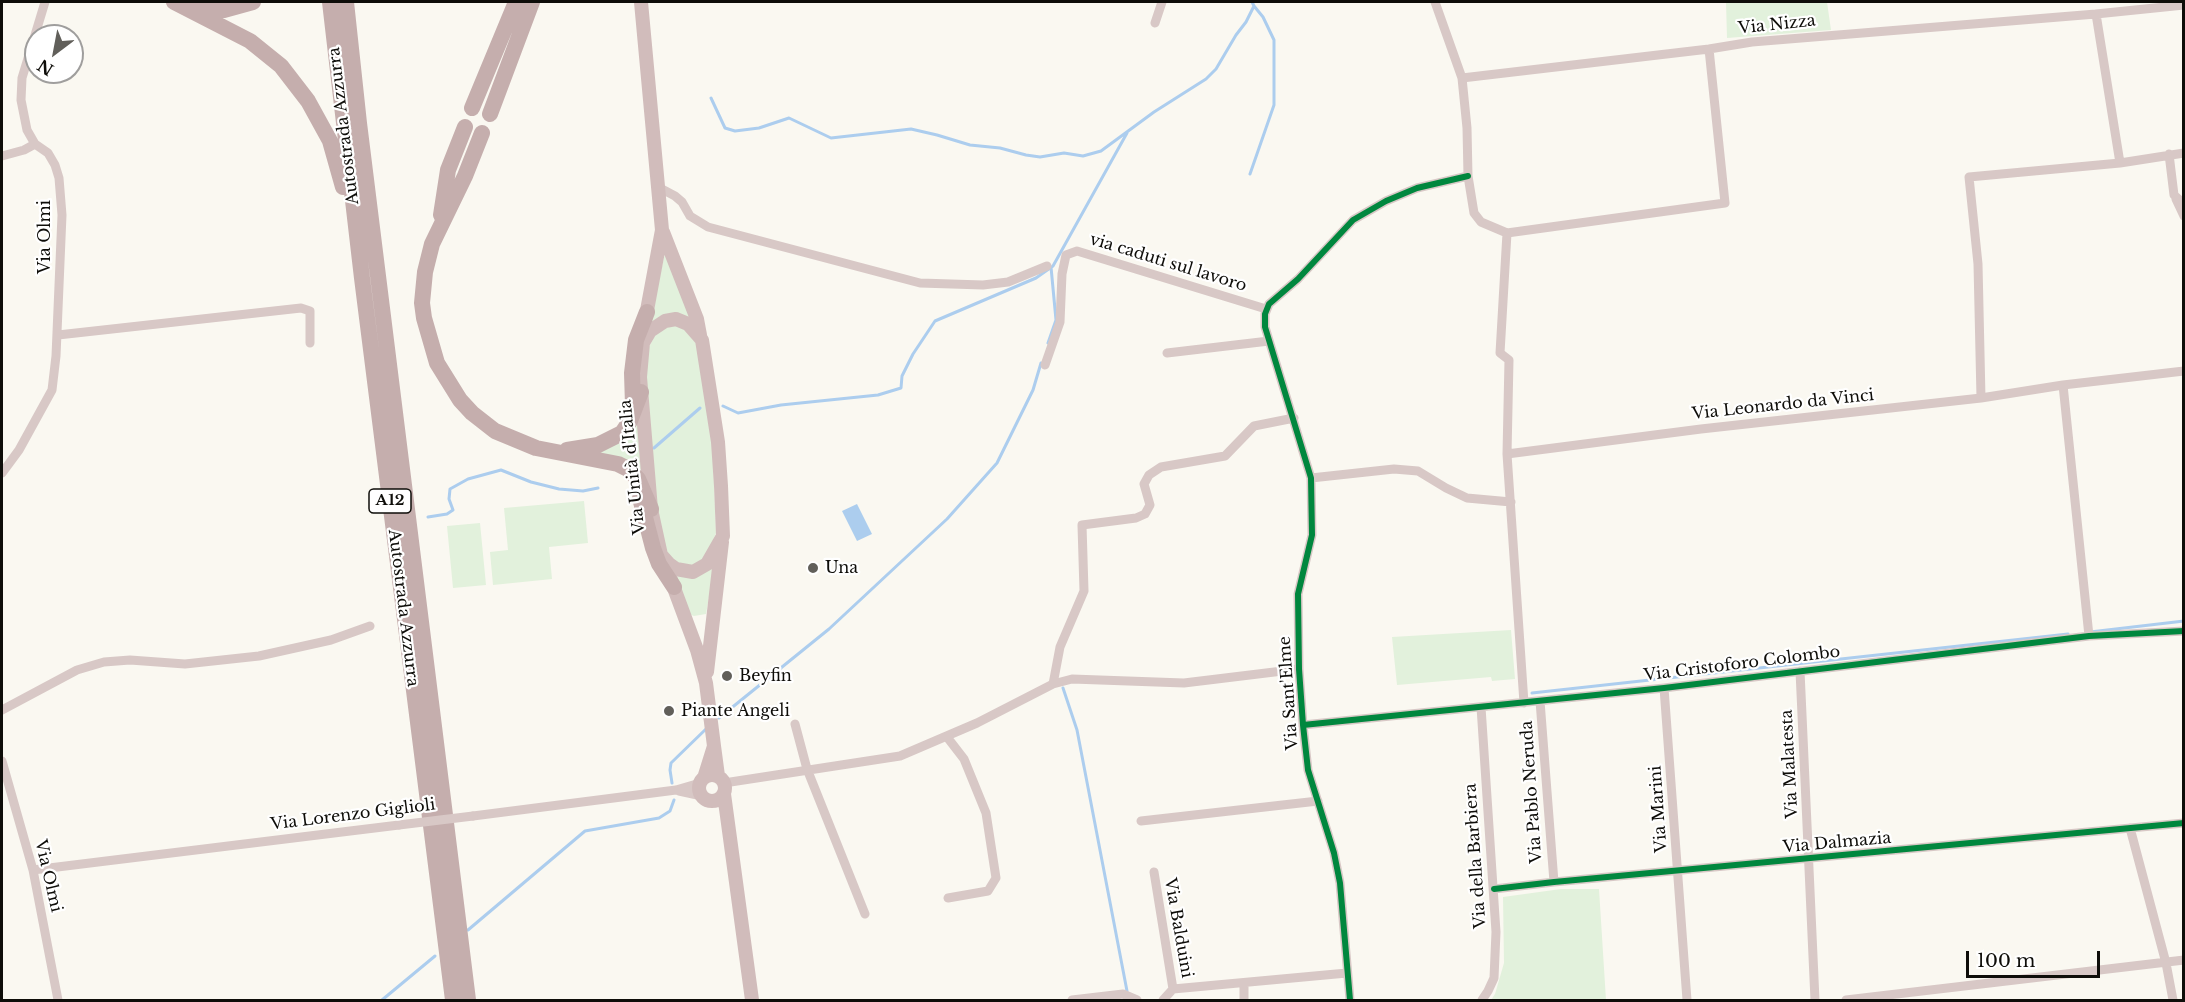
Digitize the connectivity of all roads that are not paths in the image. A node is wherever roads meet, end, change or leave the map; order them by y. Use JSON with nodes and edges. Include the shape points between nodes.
{"nodes":[{"id":1,"x":45,"y":2,"type":"edge"},
{"id":2,"x":174,"y":2,"type":"edge"},
{"id":3,"x":185,"y":2,"type":"edge"},
{"id":4,"x":253,"y":2,"type":"edge"},
{"id":5,"x":330,"y":2,"type":"edge"},
{"id":6,"x":346,"y":2,"type":"edge"},
{"id":7,"x":357,"y":2,"type":"edge"},
{"id":8,"x":516,"y":2,"type":"edge"},
{"id":9,"x":532,"y":2,"type":"edge"},
{"id":10,"x":641,"y":2,"type":"edge"},
{"id":11,"x":1162,"y":2,"type":"edge"},
{"id":12,"x":1435,"y":2,"type":"edge"},
{"id":13,"x":2184,"y":5,"type":"edge"},
{"id":14,"x":2096,"y":14,"type":"junction"},
{"id":15,"x":1155,"y":23,"type":"dead end"},
{"id":16,"x":1709,"y":50,"type":"junction"},
{"id":17,"x":1462,"y":78,"type":"junction"},
{"id":18,"x":472,"y":108,"type":"dead end"},
{"id":19,"x":490,"y":114,"type":"dead end"},
{"id":20,"x":359,"y":123,"type":"junction"},
{"id":21,"x":465,"y":127,"type":"dead end"},
{"id":22,"x":482,"y":133,"type":"dead end"},
{"id":23,"x":35,"y":144,"type":"junction"},
{"id":24,"x":2184,"y":153,"type":"edge"},
{"id":25,"x":2169,"y":154,"type":"junction"},
{"id":26,"x":2,"y":156,"type":"edge"},
{"id":27,"x":2120,"y":163,"type":"junction"},
{"id":28,"x":1468,"y":176,"type":"junction"},
{"id":29,"x":658,"y":187,"type":"junction"},
{"id":30,"x":2174,"y":195,"type":"junction"},
{"id":31,"x":2184,"y":204,"type":"edge"},
{"id":32,"x":2184,"y":216,"type":"edge"},
{"id":33,"x":662,"y":230,"type":"junction"},
{"id":34,"x":438,"y":231,"type":"junction"},
{"id":35,"x":1507,"y":233,"type":"junction"},
{"id":36,"x":1047,"y":266,"type":"dead end"},
{"id":37,"x":362,"y":278,"type":"junction"},
{"id":38,"x":647,"y":312,"type":"junction"},
{"id":39,"x":1265,"y":312,"type":"junction"},
{"id":40,"x":58,"y":335,"type":"junction"},
{"id":41,"x":702,"y":340,"type":"junction"},
{"id":42,"x":1269,"y":341,"type":"junction"},
{"id":43,"x":310,"y":343,"type":"dead end"},
{"id":44,"x":643,"y":343,"type":"junction"},
{"id":45,"x":1167,"y":353,"type":"dead end"},
{"id":46,"x":1045,"y":365,"type":"dead end"},
{"id":47,"x":2184,"y":371,"type":"edge"},
{"id":48,"x":2062,"y":385,"type":"junction"},
{"id":49,"x":641,"y":392,"type":"junction"},
{"id":50,"x":1982,"y":398,"type":"junction"},
{"id":51,"x":633,"y":414,"type":"junction"},
{"id":52,"x":1294,"y":418,"type":"junction"},
{"id":53,"x":552,"y":451,"type":"junction"},
{"id":54,"x":1507,"y":454,"type":"junction"},
{"id":55,"x":2,"y":473,"type":"edge"},
{"id":56,"x":1311,"y":478,"type":"junction"},
{"id":57,"x":1510,"y":502,"type":"junction"},
{"id":58,"x":651,"y":509,"type":"junction"},
{"id":59,"x":723,"y":536,"type":"junction"},
{"id":60,"x":661,"y":555,"type":"junction"},
{"id":61,"x":674,"y":587,"type":"junction"},
{"id":62,"x":370,"y":626,"type":"dead end"},
{"id":63,"x":2184,"y":631,"type":"edge"},
{"id":64,"x":2089,"y":633,"type":"junction"},
{"id":65,"x":1299,"y":669,"type":"junction"},
{"id":66,"x":1800,"y":670,"type":"junction"},
{"id":67,"x":706,"y":683,"type":"junction"},
{"id":68,"x":1053,"y":684,"type":"junction"},
{"id":69,"x":1664,"y":688,"type":"junction"},
{"id":70,"x":1540,"y":701,"type":"junction"},
{"id":71,"x":1524,"y":703,"type":"junction"},
{"id":72,"x":1481,"y":707,"type":"junction"},
{"id":73,"x":2,"y":710,"type":"edge"},
{"id":74,"x":795,"y":724,"type":"dead end"},
{"id":75,"x":1303,"y":725,"type":"junction"},
{"id":76,"x":947,"y":737,"type":"junction"},
{"id":77,"x":2,"y":761,"type":"edge"},
{"id":78,"x":807,"y":769,"type":"junction"},
{"id":79,"x":712,"y":787,"type":"junction"},
{"id":80,"x":1318,"y":801,"type":"junction"},
{"id":81,"x":1141,"y":821,"type":"dead end"},
{"id":82,"x":2184,"y":823,"type":"edge"},
{"id":83,"x":2130,"y":828,"type":"junction"},
{"id":84,"x":1810,"y":859,"type":"junction"},
{"id":85,"x":33,"y":870,"type":"junction"},
{"id":86,"x":1678,"y":870,"type":"junction"},
{"id":87,"x":1154,"y":872,"type":"dead end"},
{"id":88,"x":1554,"y":882,"type":"junction"},
{"id":89,"x":1494,"y":890,"type":"junction"},
{"id":90,"x":948,"y":898,"type":"dead end"},
{"id":91,"x":865,"y":914,"type":"dead end"},
{"id":92,"x":2184,"y":960,"type":"edge"},
{"id":93,"x":2166,"y":963,"type":"junction"},
{"id":94,"x":1347,"y":973,"type":"junction"},
{"id":95,"x":1244,"y":983,"type":"junction"},
{"id":96,"x":1173,"y":989,"type":"junction"},
{"id":97,"x":58,"y":1000,"type":"edge"},
{"id":98,"x":453,"y":1000,"type":"edge"},
{"id":99,"x":468,"y":1000,"type":"edge"},
{"id":100,"x":752,"y":1000,"type":"edge"},
{"id":101,"x":1072,"y":1000,"type":"edge"},
{"id":102,"x":1137,"y":1000,"type":"edge"},
{"id":103,"x":1163,"y":1000,"type":"edge"},
{"id":104,"x":1244,"y":1000,"type":"edge"},
{"id":105,"x":1350,"y":1000,"type":"edge"},
{"id":106,"x":1482,"y":1000,"type":"edge"},
{"id":107,"x":1687,"y":1000,"type":"edge"},
{"id":108,"x":1815,"y":1000,"type":"edge"},
{"id":109,"x":1846,"y":1000,"type":"edge"},
{"id":110,"x":2174,"y":1000,"type":"edge"}],
"edges":[{"from":1,"to":23,"type":"street","name":"Via Olmi","via":[[21,88],[23,116]]},
{"from":2,"to":37,"type":"highway","via":[[250,41],[281,66],[308,101],[330,141],[341,177]]},
{"from":3,"to":4,"type":"highway","via":[[209,10],[224,10]]},
{"from":5,"to":37,"type":"highway","name":"Autostrada Azzurra","number":"A12"},
{"from":6,"to":20,"type":"highway","name":"Autostrada Azzurra","number":"A12"},
{"from":7,"to":20,"type":"highway"},
{"from":8,"to":18,"type":"highway"},
{"from":9,"to":19,"type":"highway"},
{"from":10,"to":29,"type":"main road","name":"Via Unità d'Italia"},
{"from":11,"to":15,"type":"street"},
{"from":12,"to":17,"type":"street"},
{"from":13,"to":14,"type":"street","name":"Via Nizza"},
{"from":14,"to":16,"type":"street","name":"Via Nizza","via":[[1752,42]]},
{"from":14,"to":27,"type":"street"},
{"from":16,"to":17,"type":"street","name":"Via Nizza"},
{"from":16,"to":35,"type":"street","via":[[1725,203]]},
{"from":17,"to":28,"type":"street"},
{"from":20,"to":99,"type":"highway","name":"Autostrada Azzurra","number":"A12"},
{"from":21,"to":34,"type":"highway","via":[[448,170]]},
{"from":22,"to":34,"type":"highway"},
{"from":23,"to":26,"type":"street"},
{"from":23,"to":40,"type":"street","name":"Via Olmi","via":[[48,153],[59,178],[62,215]]},
{"from":24,"to":25,"type":"street"},
{"from":25,"to":27,"type":"street"},
{"from":25,"to":30,"type":"street"},
{"from":27,"to":50,"type":"street","via":[[1969,177],[1978,264]]},
{"from":28,"to":35,"type":"street","via":[[1474,213],[1481,222]]},
{"from":28,"to":39,"type":"street","via":[[1417,188],[1353,220],[1298,279],[1269,303]]},
{"from":29,"to":33,"type":"main road","name":"Via Unità d'Italia"},
{"from":29,"to":36,"type":"street","via":[[675,196],[690,216],[708,227],[920,282],[1008,282]]},
{"from":30,"to":31,"type":"street"},
{"from":30,"to":32,"type":"street"},
{"from":33,"to":38,"type":"main road","name":"Via Unità d'Italia"},
{"from":33,"to":41,"type":"main road","name":"Via Unità d'Italia"},
{"from":34,"to":53,"type":"highway","via":[[425,272],[422,303],[431,349],[440,369],[460,400],[495,431],[521,444]]},
{"from":35,"to":54,"type":"street","via":[[1500,353],[1509,360]]},
{"from":37,"to":98,"type":"highway","name":"Autostrada Azzurra","number":"A12"},
{"from":38,"to":44,"type":"main road","name":"Via Unità d'Italia"},
{"from":38,"to":51,"type":"highway","via":[[636,340]]},
{"from":39,"to":42,"type":"street","name":"Via Sant'Elme"},
{"from":39,"to":46,"type":"street","name":"via caduti sul lavoro","via":[[1077,251],[1066,255],[1060,322]]},
{"from":40,"to":43,"type":"street","via":[[302,308],[310,311]]},
{"from":40,"to":55,"type":"street","name":"Via Olmi","via":[[51,390]]},
{"from":41,"to":44,"type":"main road","via":[[688,324],[671,320],[657,325]]},
{"from":41,"to":59,"type":"main road","name":"Via Unità d'Italia","via":[[718,442]]},
{"from":42,"to":45,"type":"street"},
{"from":42,"to":52,"type":"street","name":"Via Sant'Elme"},
{"from":44,"to":49,"type":"main road","name":"Via Unità d'Italia"},
{"from":47,"to":48,"type":"street","name":"Via Leonardo da Vinci"},
{"from":48,"to":50,"type":"street","name":"Via Leonardo da Vinci"},
{"from":48,"to":64,"type":"street"},
{"from":49,"to":51,"type":"highway"},
{"from":49,"to":58,"type":"main road","name":"Via Unità d'Italia"},
{"from":50,"to":54,"type":"street","name":"Via Leonardo da Vinci"},
{"from":51,"to":53,"type":"highway","via":[[622,433],[607,442]]},
{"from":52,"to":56,"type":"street","name":"Via Sant'Elme"},
{"from":52,"to":68,"type":"street","via":[[1254,426],[1225,456],[1161,467],[1144,484],[1150,505],[1145,514],[1082,525],[1084,591],[1060,647]]},
{"from":53,"to":58,"type":"highway","via":[[610,461],[628,469],[638,479]]},
{"from":53,"to":61,"type":"highway","via":[[577,463],[608,467],[631,480],[640,497],[659,564]]},
{"from":54,"to":57,"type":"street"},
{"from":56,"to":57,"type":"street","via":[[1394,469],[1418,471],[1467,498]]},
{"from":56,"to":65,"type":"street","name":"Via Sant'Elme","via":[[1312,535],[1298,594]]},
{"from":57,"to":71,"type":"street"},
{"from":58,"to":60,"type":"main road","name":"Via Unità d'Italia"},
{"from":59,"to":60,"type":"main road","via":[[707,564],[693,572],[676,569]]},
{"from":59,"to":67,"type":"main road","name":"Via Unità d'Italia"},
{"from":60,"to":61,"type":"main road","name":"Via Unità d'Italia"},
{"from":61,"to":67,"type":"main road","name":"Via Unità d'Italia"},
{"from":62,"to":73,"type":"street","via":[[331,640],[247,657],[184,664],[104,662],[77,670]]},
{"from":63,"to":64,"type":"street","name":"Via Cristoforo Colombo"},
{"from":64,"to":66,"type":"street","name":"Via Cristoforo Colombo"},
{"from":65,"to":68,"type":"street","name":"Via Lorenzo Giglioli","via":[[1184,683],[1072,679]]},
{"from":65,"to":75,"type":"street","name":"Via Sant'Elme"},
{"from":66,"to":69,"type":"street","name":"Via Cristoforo Colombo"},
{"from":66,"to":84,"type":"street","name":"Via Malatesta"},
{"from":67,"to":79,"type":"main road","via":[[714,746]]},
{"from":68,"to":76,"type":"street","name":"Via Lorenzo Giglioli"},
{"from":69,"to":70,"type":"street","name":"Via Cristoforo Colombo"},
{"from":69,"to":86,"type":"street","name":"Via Marini"},
{"from":70,"to":71,"type":"street","name":"Via Cristoforo Colombo"},
{"from":70,"to":88,"type":"street","name":"Via Pablo Neruda"},
{"from":71,"to":72,"type":"street","name":"Via Cristoforo Colombo"},
{"from":72,"to":75,"type":"street","name":"Via Cristoforo Colombo"},
{"from":72,"to":89,"type":"street","name":"Via della Barbiera"},
{"from":74,"to":78,"type":"street"},
{"from":75,"to":80,"type":"street","name":"Via Sant'Elme","via":[[1308,770]]},
{"from":76,"to":78,"type":"street","name":"Via Lorenzo Giglioli","via":[[900,756]]},
{"from":76,"to":90,"type":"street","via":[[964,759],[986,813],[996,878],[988,891]]},
{"from":77,"to":85,"type":"street","name":"Via Olmi"},
{"from":78,"to":79,"type":"street","name":"Via Lorenzo Giglioli"},
{"from":78,"to":91,"type":"street"},
{"from":79,"to":85,"type":"street","name":"Via Lorenzo Giglioli","bridge":true},
{"from":79,"to":100,"type":"main road","via":[[729,837]]},
{"from":80,"to":81,"type":"street"},
{"from":80,"to":94,"type":"street","name":"Via Sant'Elme","via":[[1340,883]]},
{"from":82,"to":83,"type":"street","name":"Via Dalmazia"},
{"from":83,"to":84,"type":"street","name":"Via Dalmazia"},
{"from":83,"to":93,"type":"street"},
{"from":84,"to":86,"type":"street","name":"Via Dalmazia"},
{"from":84,"to":108,"type":"street","name":"Via Malatesta"},
{"from":85,"to":97,"type":"street","name":"Via Olmi"},
{"from":86,"to":88,"type":"street","name":"Via Dalmazia"},
{"from":86,"to":107,"type":"street","name":"Via Marini"},
{"from":87,"to":96,"type":"street","name":"Via Balduini"},
{"from":88,"to":89,"type":"street","name":"Via Dalmazia"},
{"from":89,"to":106,"type":"street","name":"Via della Barbiera","via":[[1496,966]]},
{"from":92,"to":93,"type":"street"},
{"from":93,"to":109,"type":"street"},
{"from":93,"to":110,"type":"street"},
{"from":94,"to":95,"type":"street","name":"Via Balduini"},
{"from":94,"to":105,"type":"street","name":"Via Sant'Elme"},
{"from":95,"to":96,"type":"street","name":"Via Balduini"},
{"from":95,"to":104,"type":"street"},
{"from":96,"to":103,"type":"street","name":"Via Balduini"},
{"from":101,"to":102,"type":"street","via":[[1123,994]]}]}
